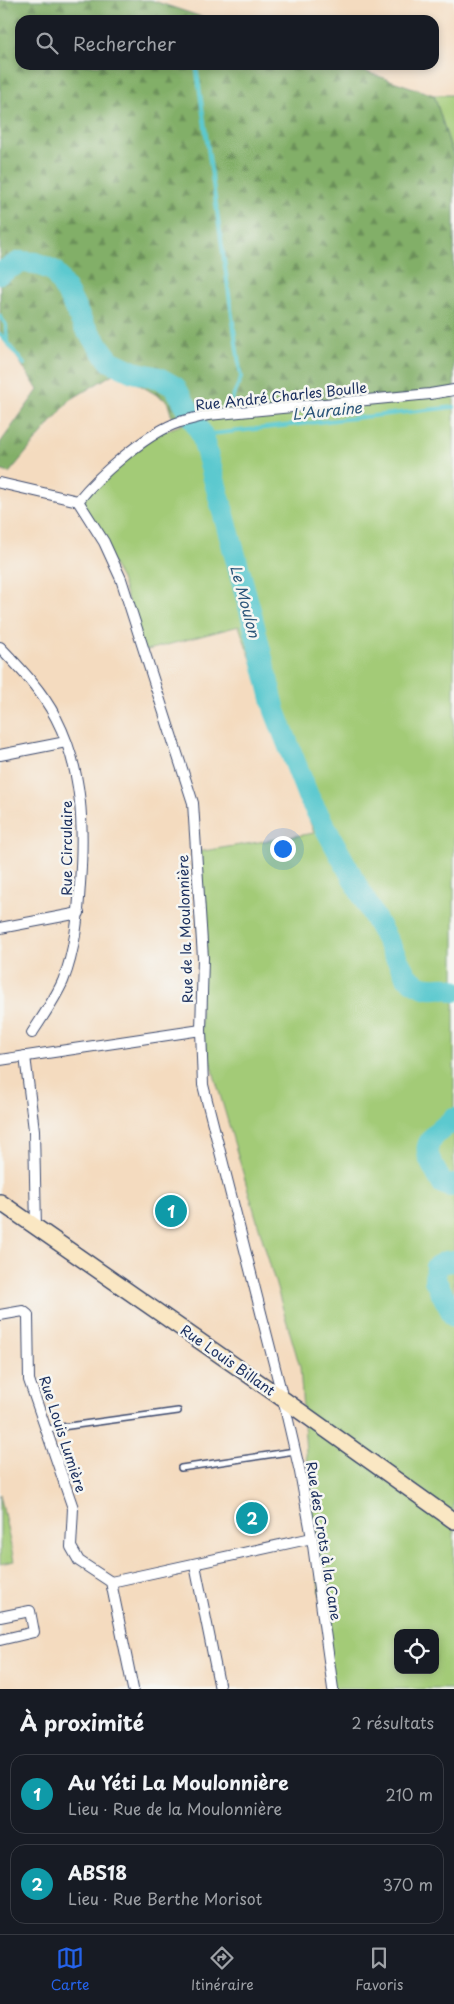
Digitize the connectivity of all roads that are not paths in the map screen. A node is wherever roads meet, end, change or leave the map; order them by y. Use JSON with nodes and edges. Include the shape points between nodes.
{"nodes":[{"id":1,"x":454,"y":390,"type":"edge"},
{"id":2,"x":0,"y":483,"type":"edge"},
{"id":3,"x":78,"y":501,"type":"junction"},
{"id":4,"x":0,"y":647,"type":"edge"},
{"id":5,"x":66,"y":742,"type":"junction"},
{"id":6,"x":0,"y":755,"type":"edge"},
{"id":7,"x":79,"y":913,"type":"junction"},
{"id":8,"x":0,"y":928,"type":"edge"},
{"id":9,"x":202,"y":1030,"type":"junction"},
{"id":10,"x":32,"y":1033,"type":"dead end"},
{"id":11,"x":25,"y":1056,"type":"junction"},
{"id":12,"x":0,"y":1060,"type":"edge"},
{"id":13,"x":0,"y":1202,"type":"edge"},
{"id":14,"x":36,"y":1228,"type":"junction"},
{"id":15,"x":0,"y":1315,"type":"edge"},
{"id":16,"x":283,"y":1399,"type":"junction"},
{"id":17,"x":178,"y":1411,"type":"dead end"},
{"id":18,"x":47,"y":1429,"type":"junction"},
{"id":19,"x":295,"y":1451,"type":"junction"},
{"id":20,"x":181,"y":1468,"type":"dead end"},
{"id":21,"x":454,"y":1521,"type":"edge"},
{"id":22,"x":312,"y":1538,"type":"junction"},
{"id":23,"x":195,"y":1565,"type":"junction"},
{"id":24,"x":111,"y":1582,"type":"junction"},
{"id":25,"x":0,"y":1617,"type":"edge"},
{"id":26,"x":0,"y":1640,"type":"edge"},
{"id":27,"x":134,"y":1689,"type":"edge"},
{"id":28,"x":220,"y":1689,"type":"edge"},
{"id":29,"x":333,"y":1689,"type":"edge"}],
"edges":[{"from":1,"to":3,"type":"street","name":"Rue André Charles Boulle","via":[[208,415],[174,424],[125,457]]},
{"from":2,"to":3,"type":"street"},
{"from":3,"to":9,"type":"street","name":"Rue de la Moulonnière","via":[[104,542],[121,579],[192,803],[203,958]]},
{"from":4,"to":5,"type":"street","name":"Rue Circulaire","via":[[42,693]]},
{"from":5,"to":6,"type":"street"},
{"from":5,"to":7,"type":"street","name":"Rue Circulaire","via":[[80,798]]},
{"from":7,"to":8,"type":"street"},
{"from":7,"to":10,"type":"street","name":"Rue Circulaire","via":[[63,980]]},
{"from":9,"to":11,"type":"street"},
{"from":9,"to":16,"type":"street","name":"Rue de la Moulonnière","via":[[203,1085]]},
{"from":11,"to":12,"type":"street"},
{"from":11,"to":14,"type":"street","via":[[34,1130]]},
{"from":13,"to":14,"type":"street","name":"Rue Louis Billant"},
{"from":14,"to":16,"type":"street","name":"Rue Louis Billant"},
{"from":15,"to":18,"type":"street","name":"Rue Louis Lumière","via":[[23,1311],[28,1315],[29,1380]]},
{"from":16,"to":19,"type":"street","name":"Rue des Crots à la Cane"},
{"from":16,"to":21,"type":"street","name":"Rue Louis Billant"},
{"from":17,"to":18,"type":"lane"},
{"from":18,"to":24,"type":"street","name":"Rue Louis Lumière","via":[[73,1508],[72,1547],[79,1561]]},
{"from":19,"to":20,"type":"lane"},
{"from":19,"to":22,"type":"street","name":"Rue des Crots à la Cane"},
{"from":22,"to":23,"type":"street"},
{"from":22,"to":29,"type":"street","name":"Rue des Crots à la Cane"},
{"from":23,"to":24,"type":"street"},
{"from":23,"to":28,"type":"street"},
{"from":24,"to":27,"type":"street"},
{"from":25,"to":26,"type":"street","via":[[30,1611],[34,1632]]}]}
